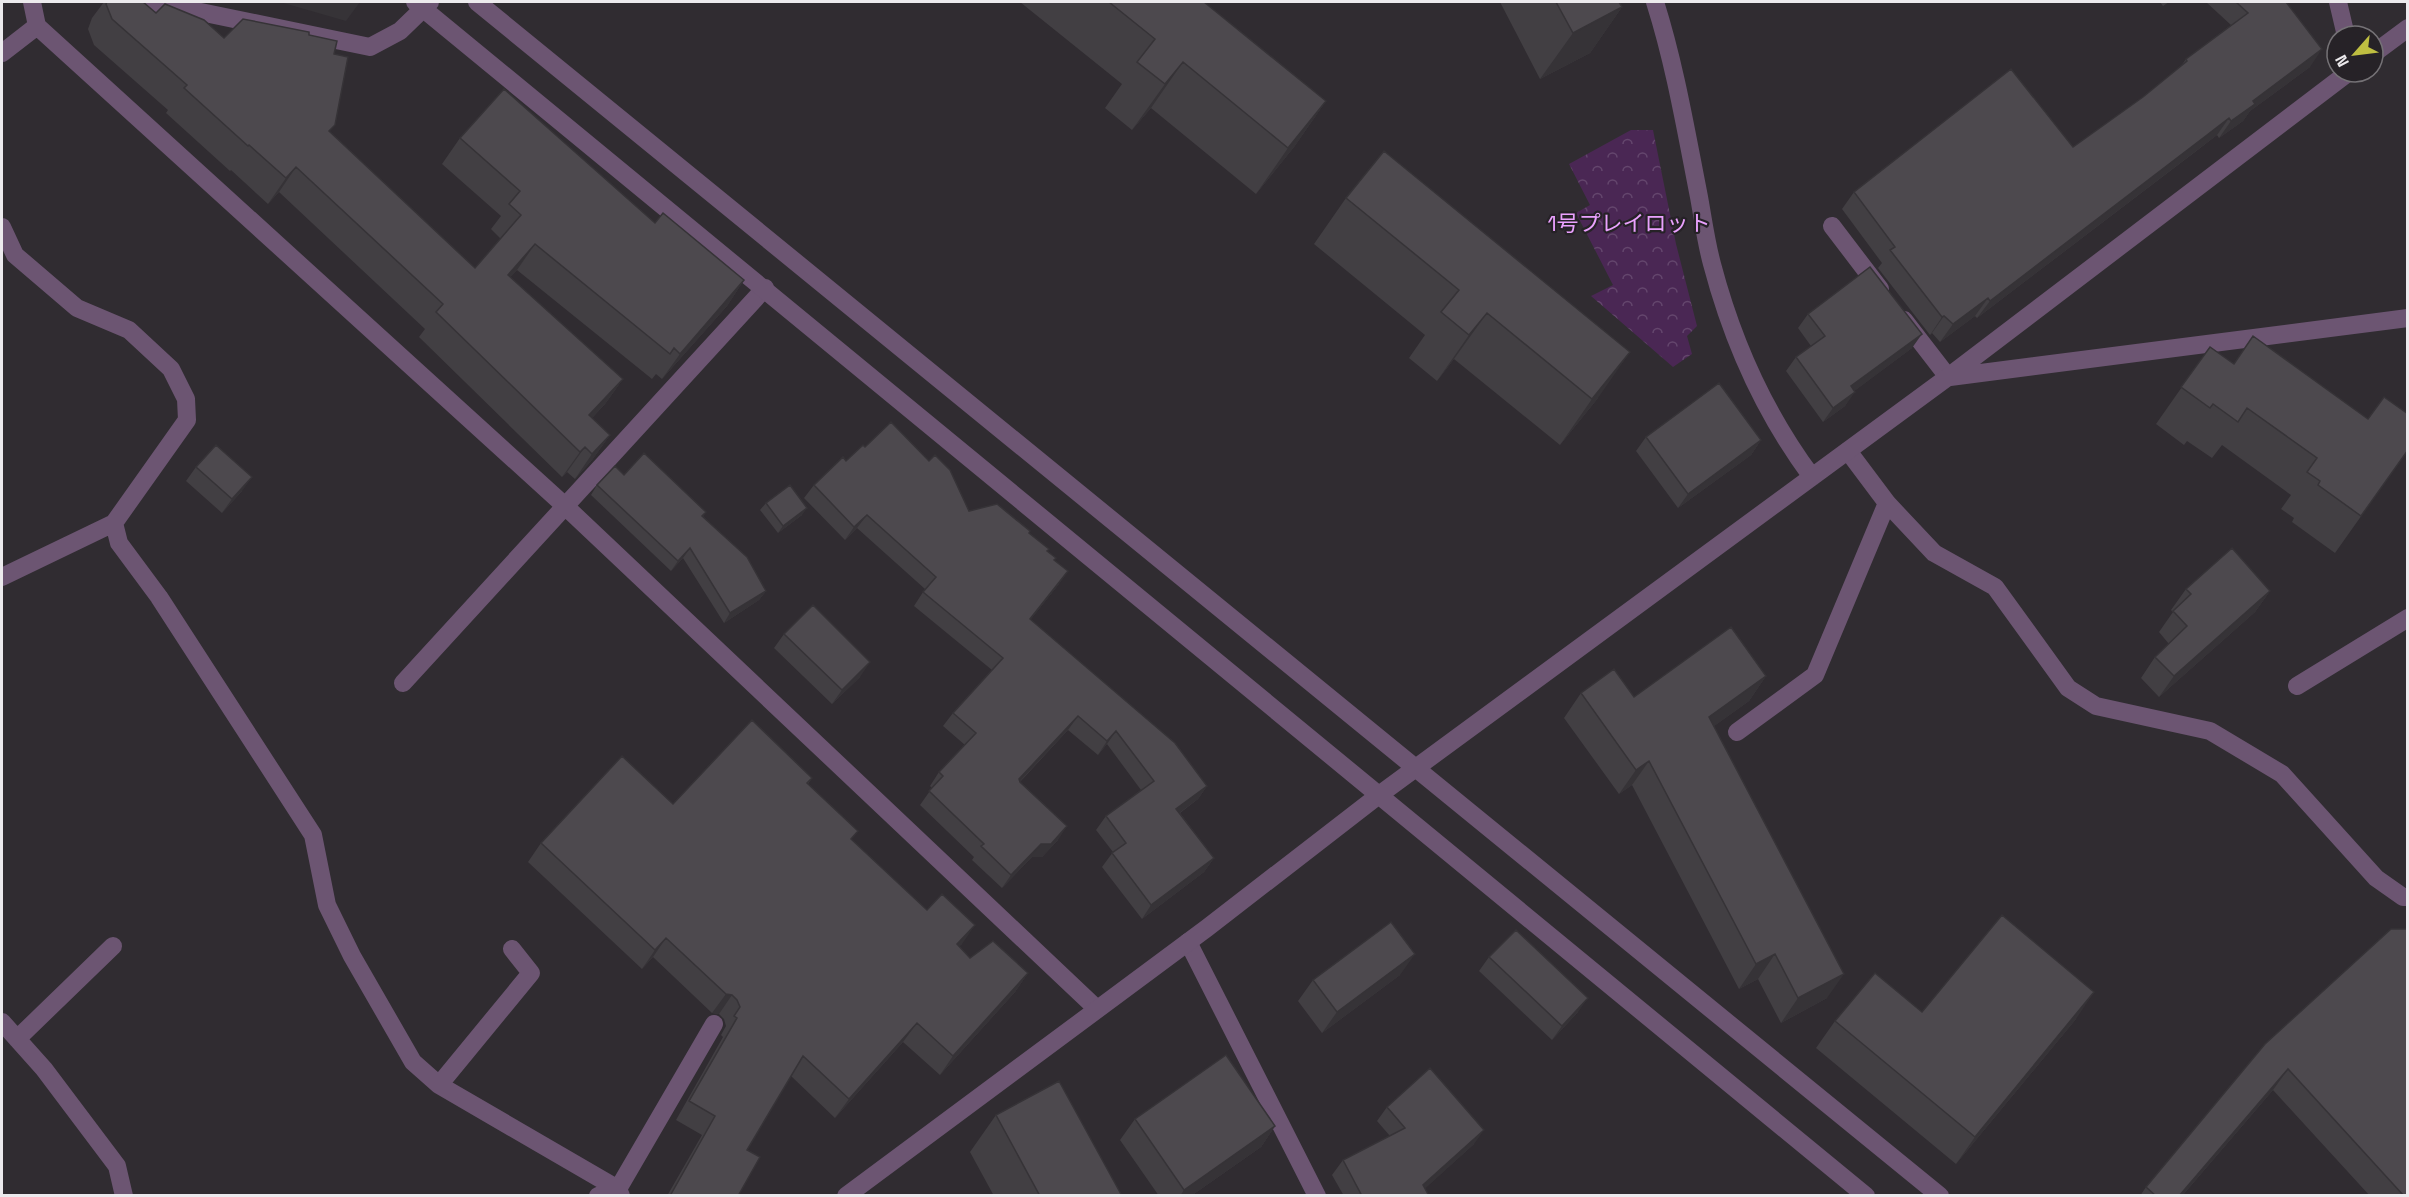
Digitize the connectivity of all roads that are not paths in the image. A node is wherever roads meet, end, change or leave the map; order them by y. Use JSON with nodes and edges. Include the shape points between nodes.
{"nodes":[{"id":1,"x":32,"y":2,"type":"edge"},
{"id":2,"x":152,"y":2,"type":"edge"},
{"id":3,"x":477,"y":2,"type":"edge"},
{"id":4,"x":1655,"y":2,"type":"edge"},
{"id":5,"x":2338,"y":2,"type":"edge"},
{"id":6,"x":423,"y":4,"type":"edge"},
{"id":7,"x":2343,"y":24,"type":"edge"},
{"id":8,"x":37,"y":26,"type":"junction"},
{"id":9,"x":2408,"y":28,"type":"edge"},
{"id":10,"x":2385,"y":45,"type":"edge"},
{"id":11,"x":2,"y":53,"type":"edge"},
{"id":12,"x":2333,"y":84,"type":"edge"},
{"id":13,"x":1832,"y":226,"type":"dead end"},
{"id":14,"x":2,"y":227,"type":"edge"},
{"id":15,"x":8,"y":260,"type":"edge"},
{"id":16,"x":765,"y":288,"type":"junction"},
{"id":17,"x":2408,"y":318,"type":"edge"},
{"id":18,"x":1948,"y":378,"type":"junction"},
{"id":19,"x":1848,"y":451,"type":"junction"},
{"id":20,"x":1812,"y":477,"type":"junction"},
{"id":21,"x":1887,"y":503,"type":"junction"},
{"id":22,"x":565,"y":506,"type":"junction"},
{"id":23,"x":114,"y":523,"type":"junction"},
{"id":24,"x":2,"y":577,"type":"edge"},
{"id":25,"x":2408,"y":618,"type":"edge"},
{"id":26,"x":403,"y":683,"type":"dead end"},
{"id":27,"x":2297,"y":686,"type":"dead end"},
{"id":28,"x":1737,"y":732,"type":"dead end"},
{"id":29,"x":1417,"y":768,"type":"junction"},
{"id":30,"x":1379,"y":795,"type":"junction"},
{"id":31,"x":2408,"y":897,"type":"edge"},
{"id":32,"x":1188,"y":942,"type":"junction"},
{"id":33,"x":113,"y":946,"type":"dead end"},
{"id":34,"x":512,"y":950,"type":"dead end"},
{"id":35,"x":1097,"y":1009,"type":"junction"},
{"id":36,"x":2,"y":1022,"type":"edge"},
{"id":37,"x":714,"y":1024,"type":"dead end"},
{"id":38,"x":17,"y":1039,"type":"junction"},
{"id":39,"x":439,"y":1085,"type":"junction"},
{"id":40,"x":620,"y":1192,"type":"edge"},
{"id":41,"x":124,"y":1196,"type":"edge"},
{"id":42,"x":598,"y":1196,"type":"edge"},
{"id":43,"x":846,"y":1196,"type":"edge"},
{"id":44,"x":1317,"y":1196,"type":"edge"},
{"id":45,"x":1866,"y":1196,"type":"edge"},
{"id":46,"x":1940,"y":1196,"type":"edge"}],
"edges":[{"from":1,"to":8,"type":"street"},
{"from":2,"to":6,"type":"street","via":[[370,47],[400,31]]},
{"from":3,"to":29,"type":"street"},
{"from":4,"to":20,"type":"street","via":[[1668,43],[1712,262],[1731,328],[1791,449]]},
{"from":5,"to":7,"type":"street"},
{"from":6,"to":16,"type":"street"},
{"from":8,"to":11,"type":"street"},
{"from":8,"to":22,"type":"street"},
{"from":9,"to":10,"type":"street"},
{"from":12,"to":18,"type":"street"},
{"from":13,"to":18,"type":"street"},
{"from":14,"to":15,"type":"street"},
{"from":15,"to":23,"type":"street","via":[[77,308],[129,330],[171,369],[186,399],[186,420]]},
{"from":16,"to":22,"type":"street"},
{"from":16,"to":30,"type":"street"},
{"from":17,"to":18,"type":"street"},
{"from":18,"to":19,"type":"street"},
{"from":19,"to":20,"type":"street"},
{"from":19,"to":21,"type":"street"},
{"from":20,"to":29,"type":"street"},
{"from":21,"to":28,"type":"street","via":[[1815,675]]},
{"from":21,"to":31,"type":"street","via":[[1934,554],[1995,587],[2068,688],[2096,706],[2210,731],[2282,774],[2376,878]]},
{"from":22,"to":26,"type":"street"},
{"from":22,"to":35,"type":"street"},
{"from":23,"to":24,"type":"street"},
{"from":23,"to":39,"type":"street","via":[[119,543],[159,597],[313,835],[327,905],[352,956],[413,1062]]},
{"from":25,"to":27,"type":"street"},
{"from":29,"to":30,"type":"street"},
{"from":29,"to":46,"type":"street"},
{"from":30,"to":32,"type":"street"},
{"from":30,"to":45,"type":"street"},
{"from":32,"to":35,"type":"street"},
{"from":32,"to":44,"type":"street"},
{"from":33,"to":38,"type":"street"},
{"from":34,"to":39,"type":"street","via":[[531,973]]},
{"from":35,"to":43,"type":"street"},
{"from":36,"to":38,"type":"street"},
{"from":37,"to":40,"type":"street"},
{"from":38,"to":41,"type":"street","via":[[117,1166]]},
{"from":39,"to":40,"type":"street"},
{"from":40,"to":42,"type":"street"}]}
